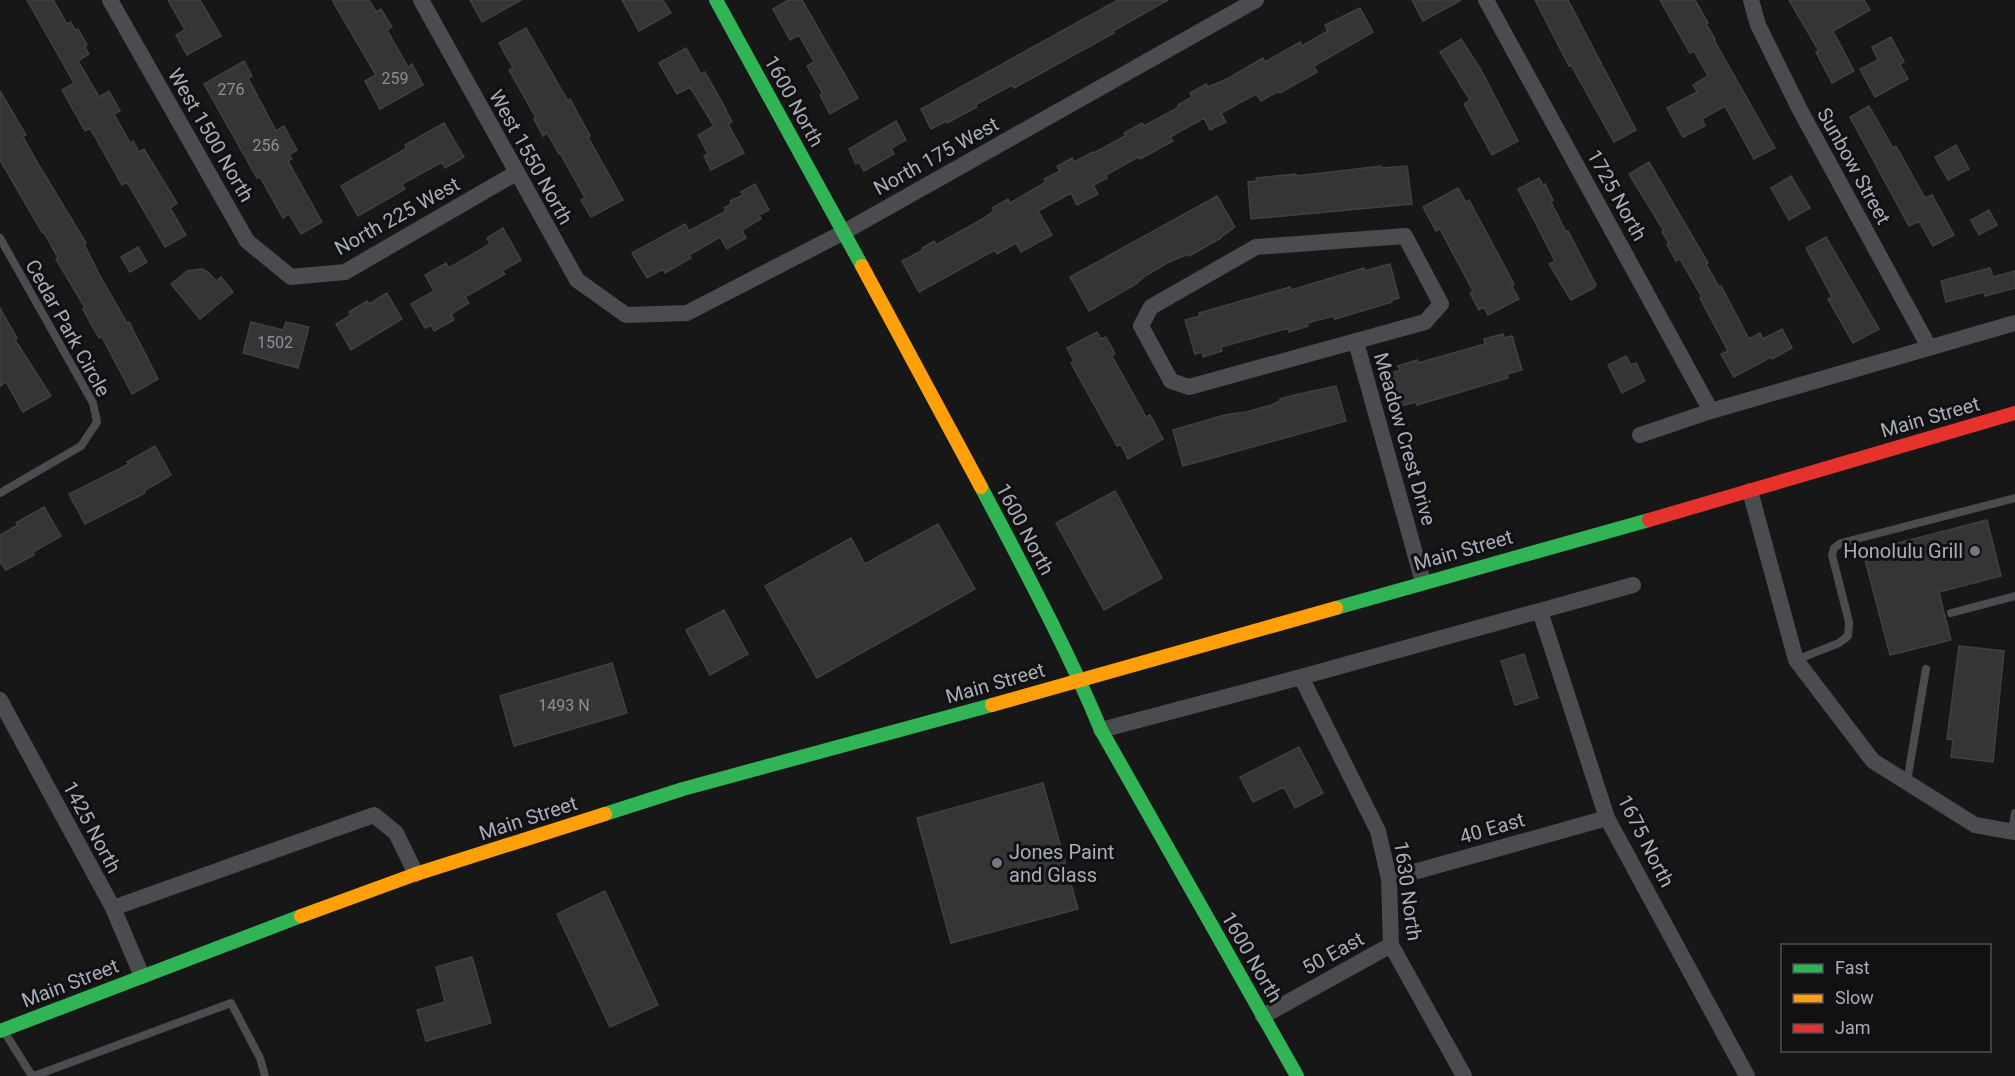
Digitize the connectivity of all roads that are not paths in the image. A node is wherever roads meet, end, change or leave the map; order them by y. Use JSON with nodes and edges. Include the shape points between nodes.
{"nodes":[{"id":1,"x":110,"y":0,"type":"edge"},
{"id":2,"x":420,"y":0,"type":"edge"},
{"id":3,"x":717,"y":0,"type":"edge"},
{"id":4,"x":1256,"y":0,"type":"edge"},
{"id":5,"x":1486,"y":0,"type":"edge"},
{"id":6,"x":1751,"y":0,"type":"edge"},
{"id":7,"x":516,"y":173,"type":"junction"},
{"id":8,"x":844,"y":232,"type":"junction"},
{"id":9,"x":0,"y":238,"type":"edge"},
{"id":10,"x":291,"y":277,"type":"joint"},
{"id":11,"x":626,"y":315,"type":"joint"},
{"id":12,"x":2015,"y":323,"type":"edge"},
{"id":13,"x":1356,"y":342,"type":"junction"},
{"id":14,"x":1929,"y":347,"type":"junction"},
{"id":15,"x":1712,"y":411,"type":"junction"},
{"id":16,"x":2015,"y":412,"type":"edge"},
{"id":17,"x":1640,"y":435,"type":"dead end"},
{"id":18,"x":1750,"y":491,"type":"junction"},
{"id":19,"x":0,"y":493,"type":"edge"},
{"id":20,"x":2015,"y":498,"type":"edge"},
{"id":21,"x":1423,"y":582,"type":"junction"},
{"id":22,"x":1633,"y":585,"type":"dead end"},
{"id":23,"x":2015,"y":596,"type":"edge"},
{"id":24,"x":1540,"y":611,"type":"junction"},
{"id":25,"x":1951,"y":613,"type":"dead end"},
{"id":26,"x":1796,"y":660,"type":"junction"},
{"id":27,"x":1926,"y":669,"type":"dead end"},
{"id":28,"x":1301,"y":677,"type":"junction"},
{"id":29,"x":1080,"y":679,"type":"junction"},
{"id":30,"x":0,"y":700,"type":"edge"},
{"id":31,"x":1101,"y":730,"type":"junction"},
{"id":32,"x":1907,"y":783,"type":"junction"},
{"id":33,"x":2015,"y":813,"type":"edge"},
{"id":34,"x":1606,"y":818,"type":"junction"},
{"id":35,"x":2014,"y":832,"type":"edge"},
{"id":36,"x":416,"y":874,"type":"junction"},
{"id":37,"x":1389,"y":879,"type":"junction"},
{"id":38,"x":112,"y":908,"type":"junction"},
{"id":39,"x":1391,"y":945,"type":"junction"},
{"id":40,"x":142,"y":976,"type":"junction"},
{"id":41,"x":1263,"y":1016,"type":"junction"},
{"id":42,"x":2,"y":1030,"type":"edge"},
{"id":43,"x":33,"y":1076,"type":"edge"},
{"id":44,"x":265,"y":1076,"type":"edge"},
{"id":45,"x":1297,"y":1076,"type":"edge"},
{"id":46,"x":1464,"y":1076,"type":"edge"},
{"id":47,"x":1748,"y":1076,"type":"edge"}],
"edges":[{"from":1,"to":10,"type":"street","name":"West 1500 North","via":[[247,241]]},
{"from":2,"to":7,"type":"street","name":"West 1550 North"},
{"from":3,"to":8,"type":"main road","name":"1600 North"},
{"from":4,"to":8,"type":"street","name":"North 175 West"},
{"from":5,"to":15,"type":"street","name":"1725 North"},
{"from":6,"to":14,"type":"street","name":"Sunbow Street","via":[[1758,25],[1800,110]]},
{"from":7,"to":10,"type":"street","name":"North 225 West","via":[[345,272]]},
{"from":7,"to":11,"type":"street","name":"West 1550 North","via":[[577,280]]},
{"from":8,"to":11,"type":"street","name":"North 175 West","via":[[687,313]]},
{"from":8,"to":29,"type":"main road","name":"1600 North"},
{"from":9,"to":19,"type":"lane","name":"Cedar Park Circle","via":[[93,403],[97,422],[81,446]]},
{"from":12,"to":14,"type":"street"},
{"from":13,"to":13,"type":"street","via":[[1425,322],[1441,304],[1405,236],[1256,247],[1151,307],[1141,326],[1171,381],[1189,387]]},
{"from":13,"to":21,"type":"street","name":"Meadow Crest Drive"},
{"from":14,"to":15,"type":"street"},
{"from":15,"to":17,"type":"street"},
{"from":16,"to":18,"type":"main road","name":"Main Street"},
{"from":18,"to":21,"type":"main road","name":"Main Street"},
{"from":18,"to":26,"type":"street"},
{"from":20,"to":26,"type":"lane","via":[[1834,548],[1832,555],[1849,622],[1848,636]]},
{"from":21,"to":29,"type":"main road","name":"Main Street"},
{"from":22,"to":24,"type":"street"},
{"from":23,"to":25,"type":"lane"},
{"from":24,"to":28,"type":"street"},
{"from":24,"to":34,"type":"street","name":"1675 North"},
{"from":26,"to":32,"type":"street","via":[[1873,761]]},
{"from":27,"to":32,"type":"lane"},
{"from":28,"to":31,"type":"street"},
{"from":28,"to":37,"type":"street","name":"1630 North","via":[[1378,831]]},
{"from":29,"to":31,"type":"main road","name":"1600 North"},
{"from":29,"to":36,"type":"main road","name":"Main Street","via":[[683,789]]},
{"from":30,"to":38,"type":"street","name":"1425 North"},
{"from":31,"to":41,"type":"main road","name":"1600 North"},
{"from":32,"to":35,"type":"street","via":[[1975,825]]},
{"from":33,"to":35,"type":"lane"},
{"from":34,"to":37,"type":"street","name":"40 East"},
{"from":34,"to":47,"type":"street","name":"1675 North"},
{"from":36,"to":38,"type":"street","via":[[396,833],[374,815]]},
{"from":36,"to":40,"type":"main road","name":"Main Street"},
{"from":37,"to":39,"type":"street","name":"1630 North"},
{"from":38,"to":40,"type":"street","name":"1425 North"},
{"from":39,"to":41,"type":"street","name":"50 East"},
{"from":39,"to":46,"type":"street","name":"1630 North"},
{"from":40,"to":42,"type":"main road","name":"Main Street"},
{"from":41,"to":45,"type":"main road","name":"1600 North"},
{"from":42,"to":43,"type":"lane"},
{"from":43,"to":44,"type":"lane","via":[[231,1004],[260,1058]]}]}
